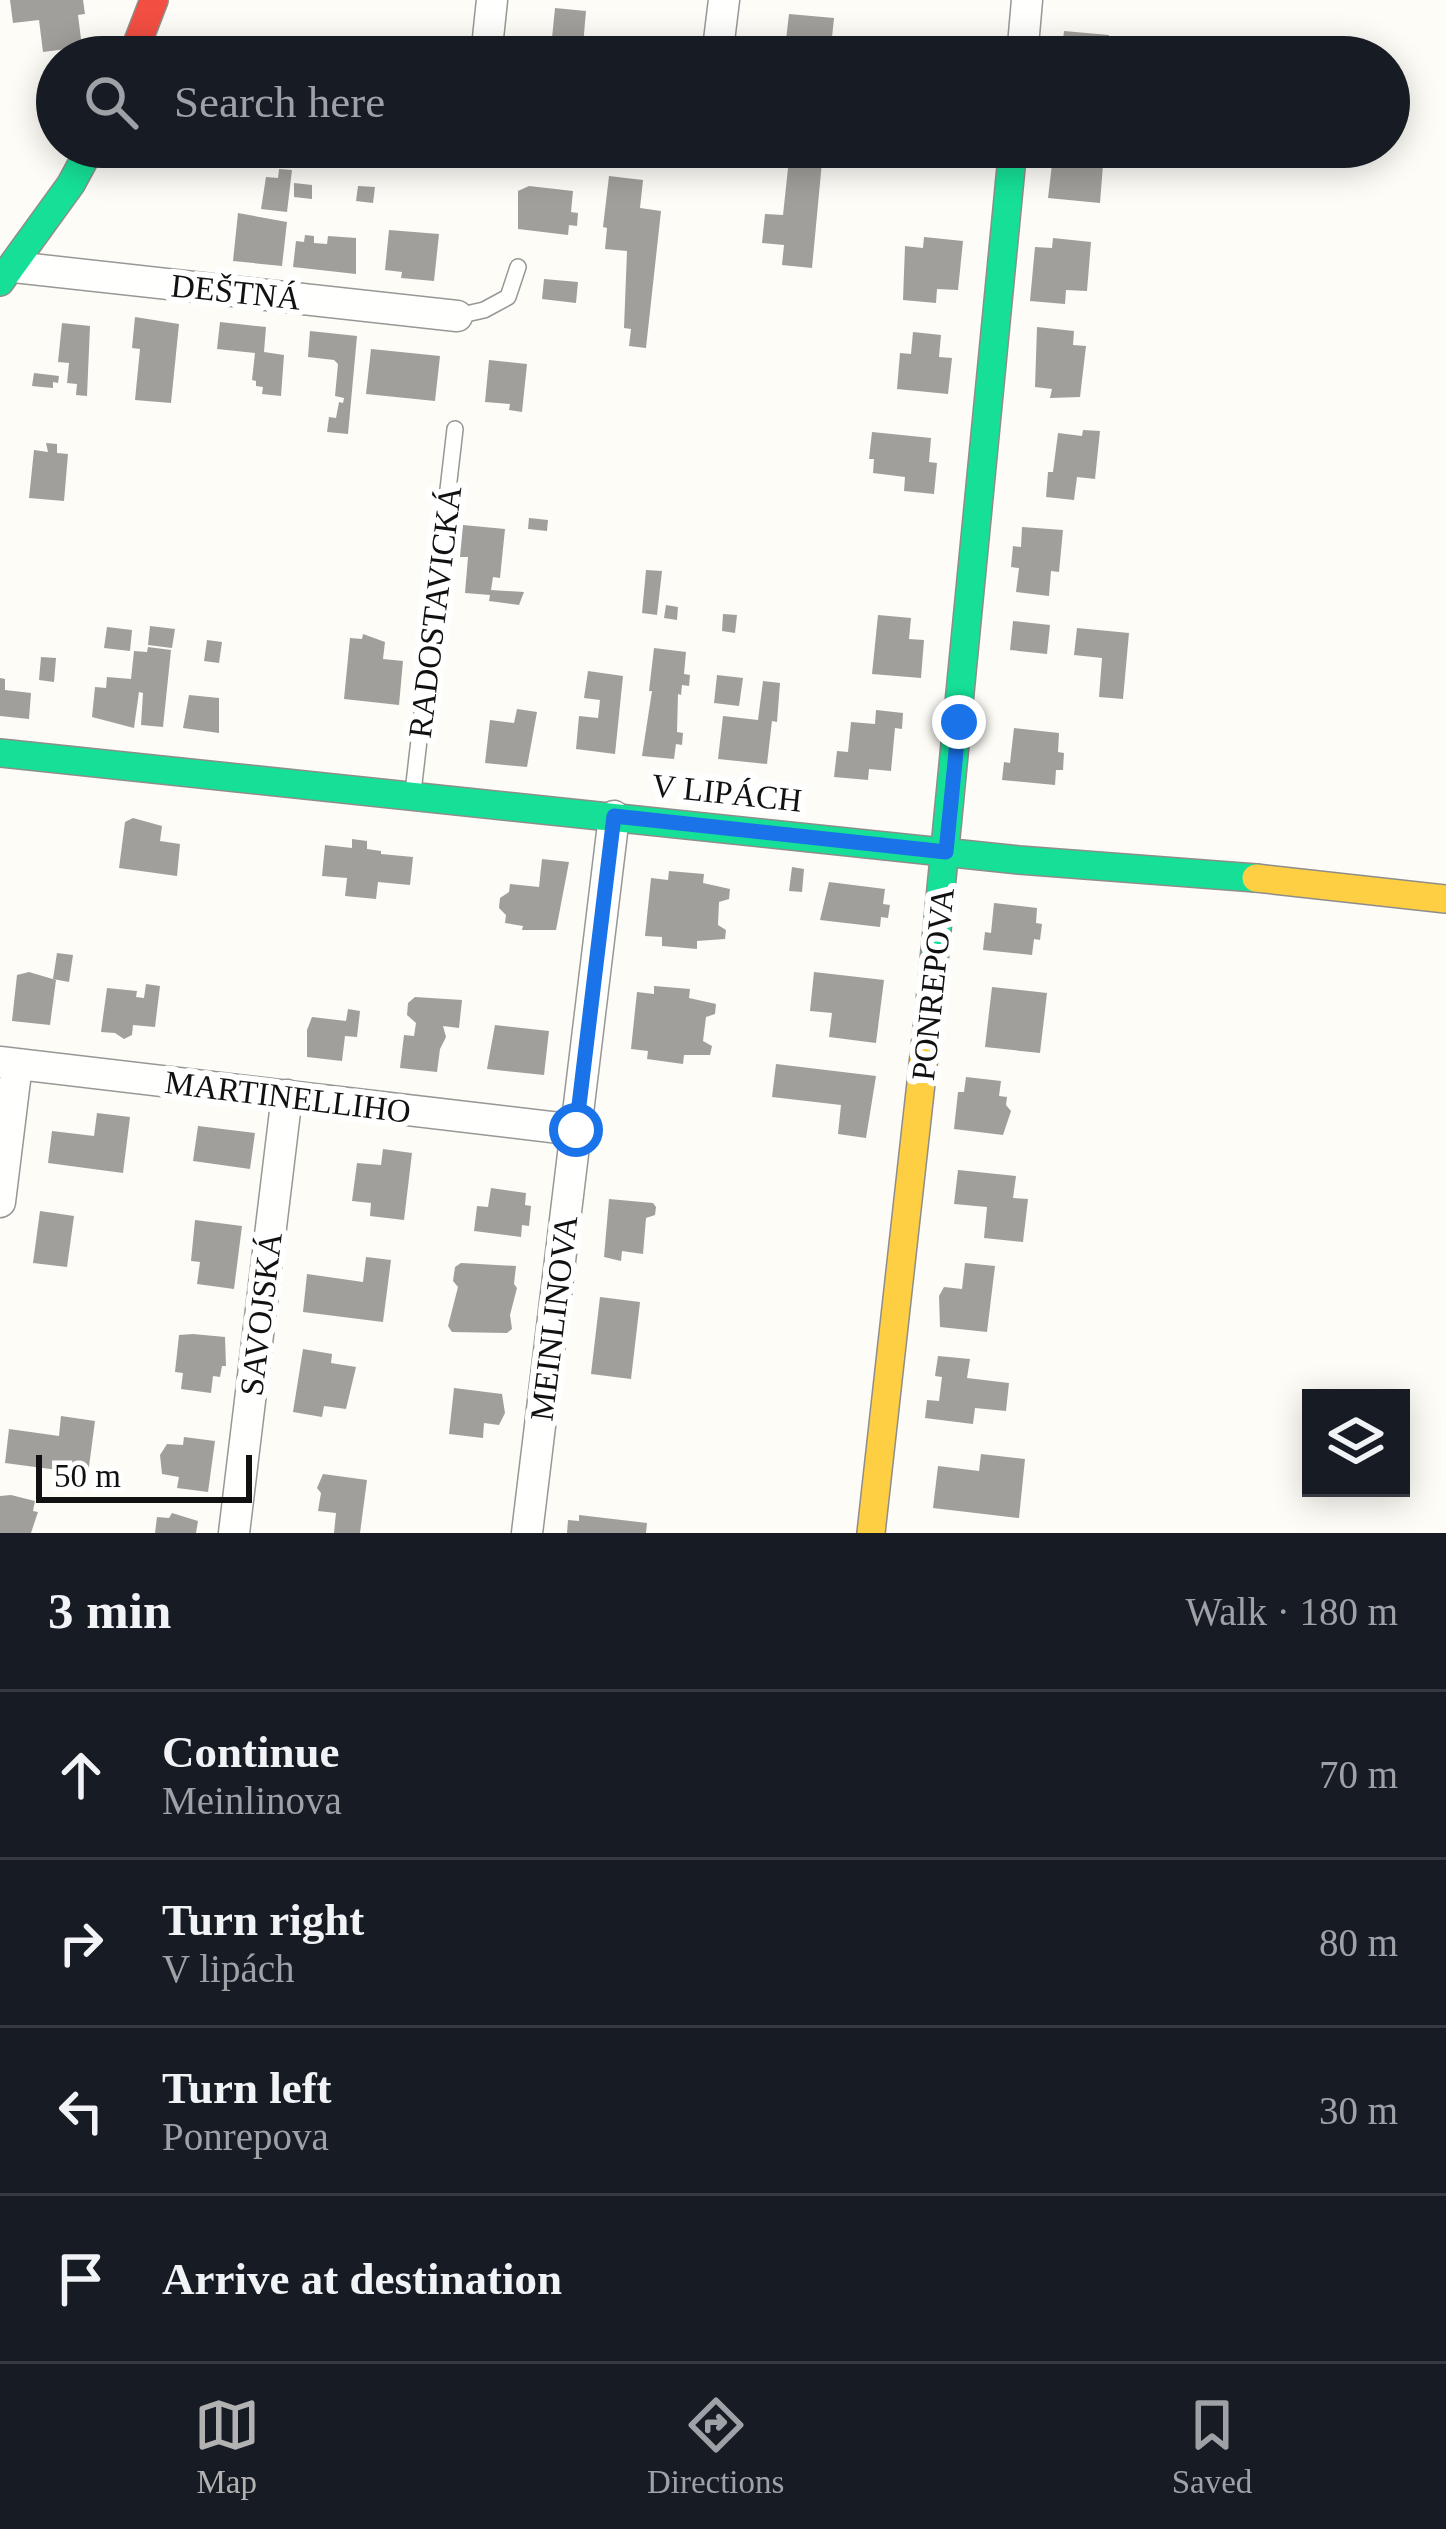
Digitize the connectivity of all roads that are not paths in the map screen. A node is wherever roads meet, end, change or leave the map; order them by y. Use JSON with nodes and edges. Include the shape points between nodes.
{"nodes":[{"id":1,"x":154,"y":0,"type":"edge"},
{"id":2,"x":492,"y":0,"type":"edge"},
{"id":3,"x":724,"y":0,"type":"edge"},
{"id":4,"x":1027,"y":0,"type":"edge"},
{"id":5,"x":140,"y":36,"type":"edge"},
{"id":6,"x":488,"y":36,"type":"edge"},
{"id":7,"x":720,"y":36,"type":"edge"},
{"id":8,"x":1024,"y":36,"type":"edge"},
{"id":9,"x":80,"y":168,"type":"edge"},
{"id":10,"x":1011,"y":168,"type":"edge"},
{"id":11,"x":518,"y":267,"type":"dead end"},
{"id":12,"x":7,"y":275,"type":"edge"},
{"id":13,"x":457,"y":316,"type":"joint"},
{"id":14,"x":455,"y":429,"type":"dead end"},
{"id":15,"x":0,"y":753,"type":"edge"},
{"id":16,"x":413,"y":795,"type":"junction"},
{"id":17,"x":614,"y":816,"type":"junction"},
{"id":18,"x":946,"y":852,"type":"junction"},
{"id":19,"x":1446,"y":899,"type":"edge"},
{"id":20,"x":8,"y":1063,"type":"edge"},
{"id":21,"x":286,"y":1095,"type":"junction"},
{"id":22,"x":576,"y":1130,"type":"junction"},
{"id":23,"x":0,"y":1202,"type":"edge"},
{"id":24,"x":234,"y":1533,"type":"edge"},
{"id":25,"x":527,"y":1533,"type":"edge"},
{"id":26,"x":871,"y":1533,"type":"edge"}],
"edges":[{"from":1,"to":5,"type":"street"},
{"from":2,"to":6,"type":"street"},
{"from":3,"to":7,"type":"street"},
{"from":4,"to":8,"type":"street"},
{"from":9,"to":12,"type":"street"},
{"from":10,"to":18,"type":"street","name":"PONREPOVA"},
{"from":11,"to":13,"type":"lane","via":[[508,297]]},
{"from":12,"to":13,"type":"street","name":"DEŠTNÁ"},
{"from":14,"to":16,"type":"lane","name":"RADOSTAVICKÁ"},
{"from":15,"to":16,"type":"street","name":"V LIPÁCH"},
{"from":16,"to":17,"type":"street","name":"V LIPÁCH"},
{"from":17,"to":18,"type":"street","name":"V LIPÁCH"},
{"from":17,"to":22,"type":"street","name":"MEINLINOVA"},
{"from":18,"to":19,"type":"street","name":"V LIPÁCH"},
{"from":18,"to":26,"type":"street","name":"PONREPOVA"},
{"from":20,"to":21,"type":"street","name":"MARTINELLIHO"},
{"from":20,"to":23,"type":"street"},
{"from":21,"to":22,"type":"street","name":"MARTINELLIHO"},
{"from":21,"to":24,"type":"street","name":"SAVOJSKÁ"},
{"from":22,"to":25,"type":"street","name":"MEINLINOVA"}]}
